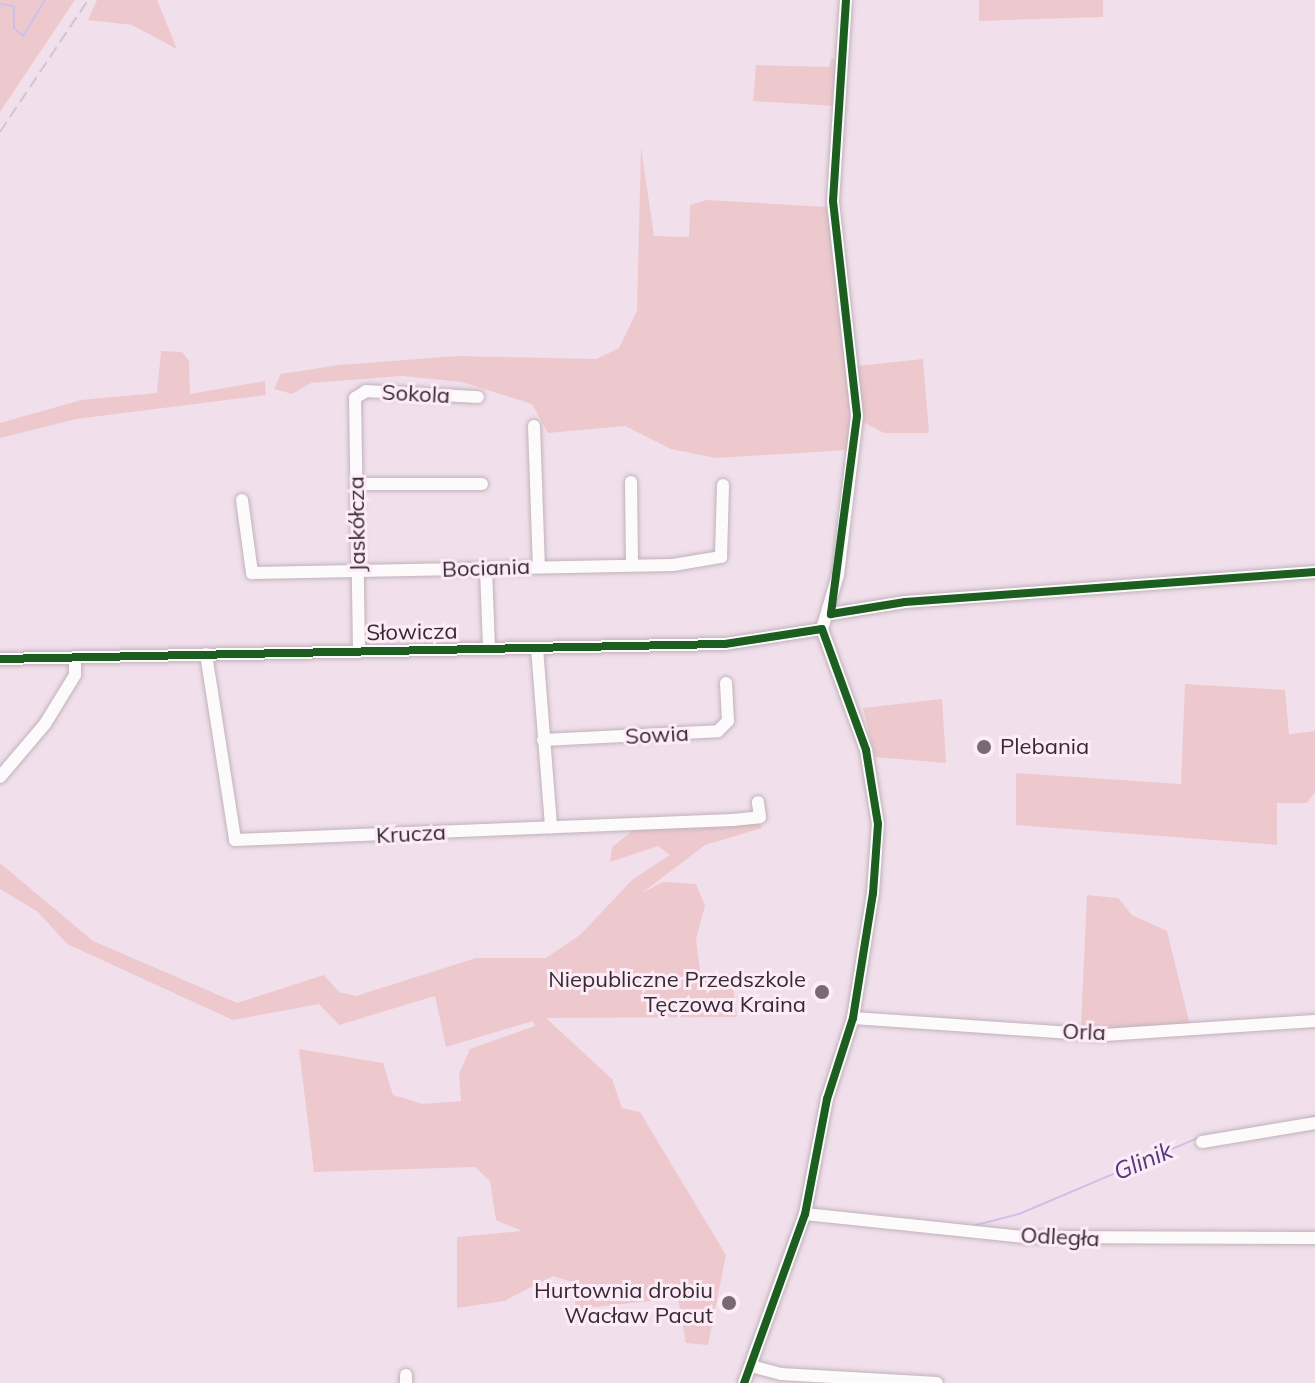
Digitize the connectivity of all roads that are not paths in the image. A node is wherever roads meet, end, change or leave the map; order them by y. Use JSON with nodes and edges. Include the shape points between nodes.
{"nodes":[{"id":1,"x":845,"y":7,"type":"edge"},
{"id":2,"x":478,"y":397,"type":"dead end"},
{"id":3,"x":355,"y":398,"type":"joint"},
{"id":4,"x":534,"y":426,"type":"dead end"},
{"id":5,"x":631,"y":482,"type":"dead end"},
{"id":6,"x":356,"y":484,"type":"junction"},
{"id":7,"x":482,"y":484,"type":"dead end"},
{"id":8,"x":723,"y":485,"type":"dead end"},
{"id":9,"x":242,"y":500,"type":"dead end"},
{"id":10,"x":632,"y":565,"type":"junction"},
{"id":11,"x":539,"y":567,"type":"junction"},
{"id":12,"x":486,"y":569,"type":"junction"},
{"id":13,"x":359,"y":570,"type":"junction"},
{"id":14,"x":1315,"y":572,"type":"edge"},
{"id":15,"x":831,"y":614,"type":"junction"},
{"id":16,"x":822,"y":629,"type":"junction"},
{"id":17,"x":489,"y":648,"type":"junction"},
{"id":18,"x":537,"y":648,"type":"junction"},
{"id":19,"x":359,"y":651,"type":"junction"},
{"id":20,"x":206,"y":654,"type":"junction"},
{"id":21,"x":75,"y":657,"type":"junction"},
{"id":22,"x":0,"y":659,"type":"edge"},
{"id":23,"x":726,"y":683,"type":"dead end"},
{"id":24,"x":543,"y":740,"type":"junction"},
{"id":25,"x":0,"y":777,"type":"edge"},
{"id":26,"x":758,"y":802,"type":"dead end"},
{"id":27,"x":551,"y":827,"type":"junction"},
{"id":28,"x":853,"y":1018,"type":"junction"},
{"id":29,"x":1315,"y":1021,"type":"edge"},
{"id":30,"x":1315,"y":1123,"type":"edge"},
{"id":31,"x":1202,"y":1142,"type":"dead end"},
{"id":32,"x":805,"y":1214,"type":"junction"},
{"id":33,"x":1315,"y":1238,"type":"edge"},
{"id":34,"x":751,"y":1366,"type":"junction"},
{"id":35,"x":744,"y":1383,"type":"edge"},
{"id":36,"x":937,"y":1383,"type":"edge"}],
"edges":[{"from":1,"to":15,"type":"street","via":[[833,201],[857,416]]},
{"from":2,"to":3,"type":"street","name":"Sokola","via":[[366,391]]},
{"from":3,"to":6,"type":"street","name":"Jaskółcza"},
{"from":4,"to":11,"type":"street"},
{"from":5,"to":10,"type":"street"},
{"from":6,"to":7,"type":"street"},
{"from":6,"to":13,"type":"street","name":"Jaskółcza"},
{"from":8,"to":10,"type":"street","name":"Bociania","via":[[724,546],[717,560]]},
{"from":9,"to":13,"type":"street","name":"Bociania","via":[[252,573]]},
{"from":10,"to":11,"type":"street","name":"Bociania"},
{"from":11,"to":12,"type":"street","name":"Bociania"},
{"from":12,"to":13,"type":"street","name":"Bociania"},
{"from":12,"to":17,"type":"street"},
{"from":13,"to":19,"type":"street","name":"Jaskółcza"},
{"from":14,"to":15,"type":"street","via":[[905,602]]},
{"from":15,"to":16,"type":"street"},
{"from":16,"to":18,"type":"street","name":"Słowicza","via":[[742,643]]},
{"from":16,"to":28,"type":"street","via":[[857,714],[878,824]]},
{"from":17,"to":18,"type":"street","name":"Słowicza"},
{"from":17,"to":19,"type":"street","name":"Słowicza"},
{"from":18,"to":24,"type":"street"},
{"from":19,"to":20,"type":"street","name":"Słowicza"},
{"from":20,"to":21,"type":"street","name":"Słowicza"},
{"from":20,"to":27,"type":"street","name":"Krucza","via":[[235,840]]},
{"from":21,"to":22,"type":"street","name":"Słowicza"},
{"from":21,"to":25,"type":"street","via":[[75,675],[45,724]]},
{"from":23,"to":24,"type":"street","name":"Sowia","via":[[728,721],[718,731]]},
{"from":24,"to":27,"type":"street"},
{"from":26,"to":27,"type":"street","name":"Krucza","via":[[760,817]]},
{"from":28,"to":29,"type":"street","name":"Orla","via":[[1104,1035]]},
{"from":28,"to":32,"type":"street"},
{"from":30,"to":31,"type":"street"},
{"from":32,"to":33,"type":"street","name":"Odległa","via":[[1025,1237]]},
{"from":32,"to":34,"type":"street"},
{"from":34,"to":35,"type":"street"},
{"from":34,"to":36,"type":"street","via":[[781,1374]]}]}
